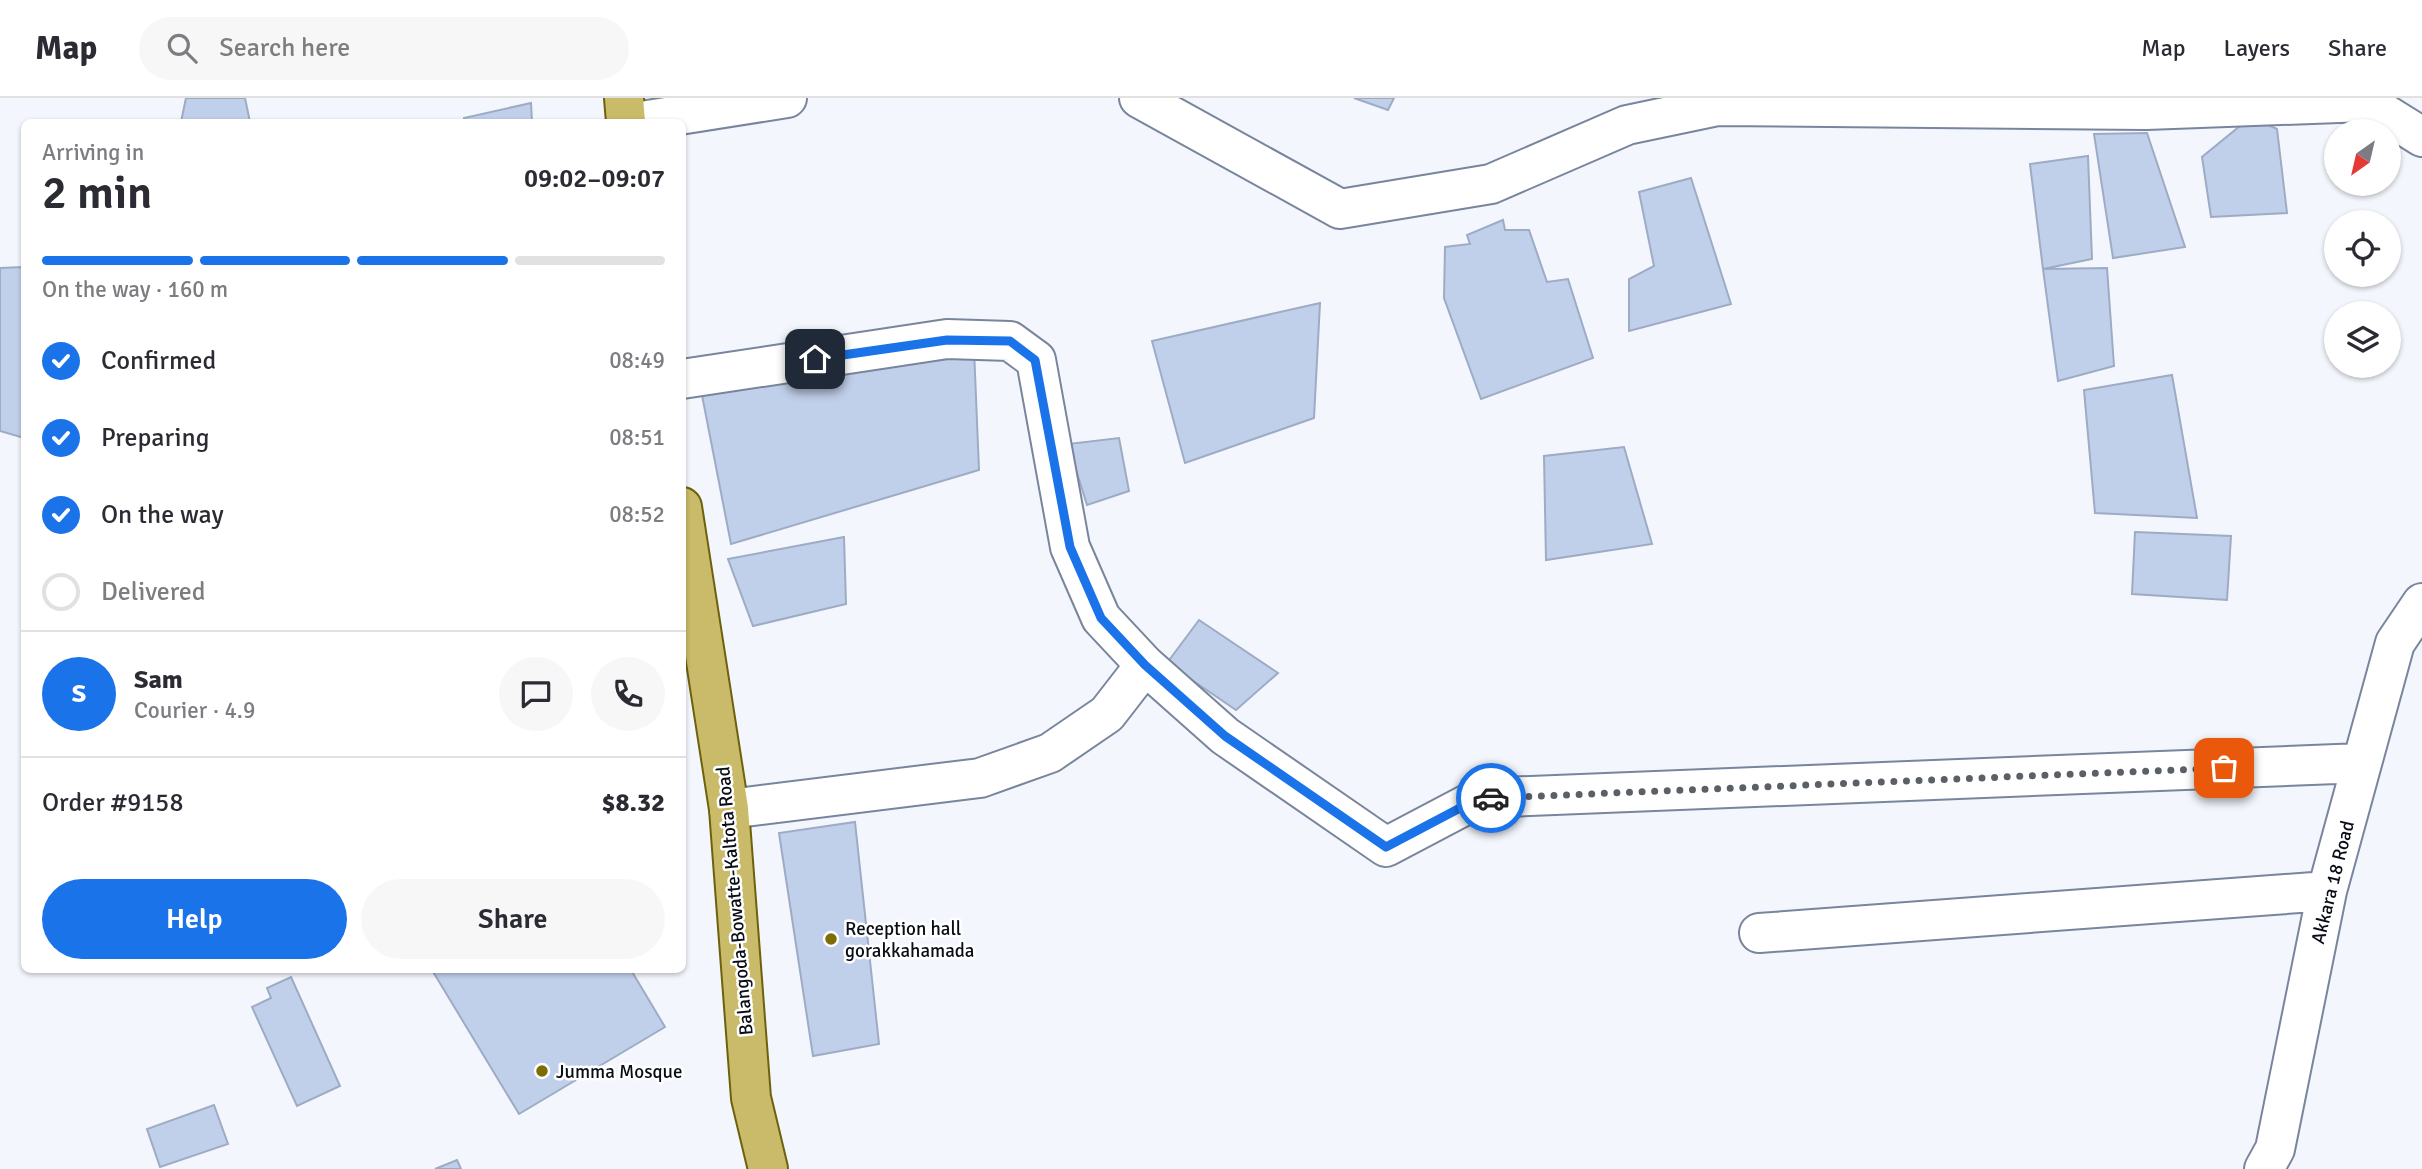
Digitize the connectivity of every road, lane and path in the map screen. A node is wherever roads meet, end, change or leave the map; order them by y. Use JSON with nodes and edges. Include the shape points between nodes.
{"nodes":[{"id":1,"x":624,"y":98,"type":"edge"},
{"id":2,"x":787,"y":98,"type":"edge"},
{"id":3,"x":1139,"y":98,"type":"edge"},
{"id":4,"x":626,"y":119,"type":"edge"},
{"id":5,"x":654,"y":119,"type":"edge"},
{"id":6,"x":2422,"y":137,"type":"edge"},
{"id":7,"x":686,"y":378,"type":"edge"},
{"id":8,"x":686,"y":533,"type":"edge"},
{"id":9,"x":2422,"y":603,"type":"edge"},
{"id":10,"x":1145,"y":665,"type":"junction"},
{"id":11,"x":2362,"y":763,"type":"junction"},
{"id":12,"x":729,"y":809,"type":"junction"},
{"id":13,"x":2327,"y":891,"type":"junction"},
{"id":14,"x":1759,"y":933,"type":"dead end"},
{"id":15,"x":768,"y":1169,"type":"edge"},
{"id":16,"x":2264,"y":1169,"type":"edge"}],
"edges":[{"from":1,"to":4,"type":"main road"},
{"from":2,"to":5,"type":"street"},
{"from":3,"to":6,"type":"street","via":[[1340,209],[1491,184],[1627,125],[1718,106],[2146,110],[2366,102]]},
{"from":7,"to":10,"type":"street","via":[[947,340],[1010,341],[1035,360],[1070,547],[1101,618]]},
{"from":8,"to":12,"type":"main road","name":"Balangoda-Bowatte-Kaltota Road"},
{"from":9,"to":11,"type":"street","name":"Akkara 18 Road","via":[[2395,643]]},
{"from":10,"to":11,"type":"street","via":[[1225,736],[1386,847],[1479,798]]},
{"from":10,"to":12,"type":"street","via":[[1107,714],[1062,745],[980,778]]},
{"from":11,"to":13,"type":"street","name":"Akkara 18 Road"},
{"from":12,"to":15,"type":"main road","name":"Balangoda-Bowatte-Kaltota Road","via":[[751,1098]]},
{"from":13,"to":14,"type":"street"},
{"from":13,"to":16,"type":"street","name":"Akkara 18 Road","via":[[2275,1149]]}]}
